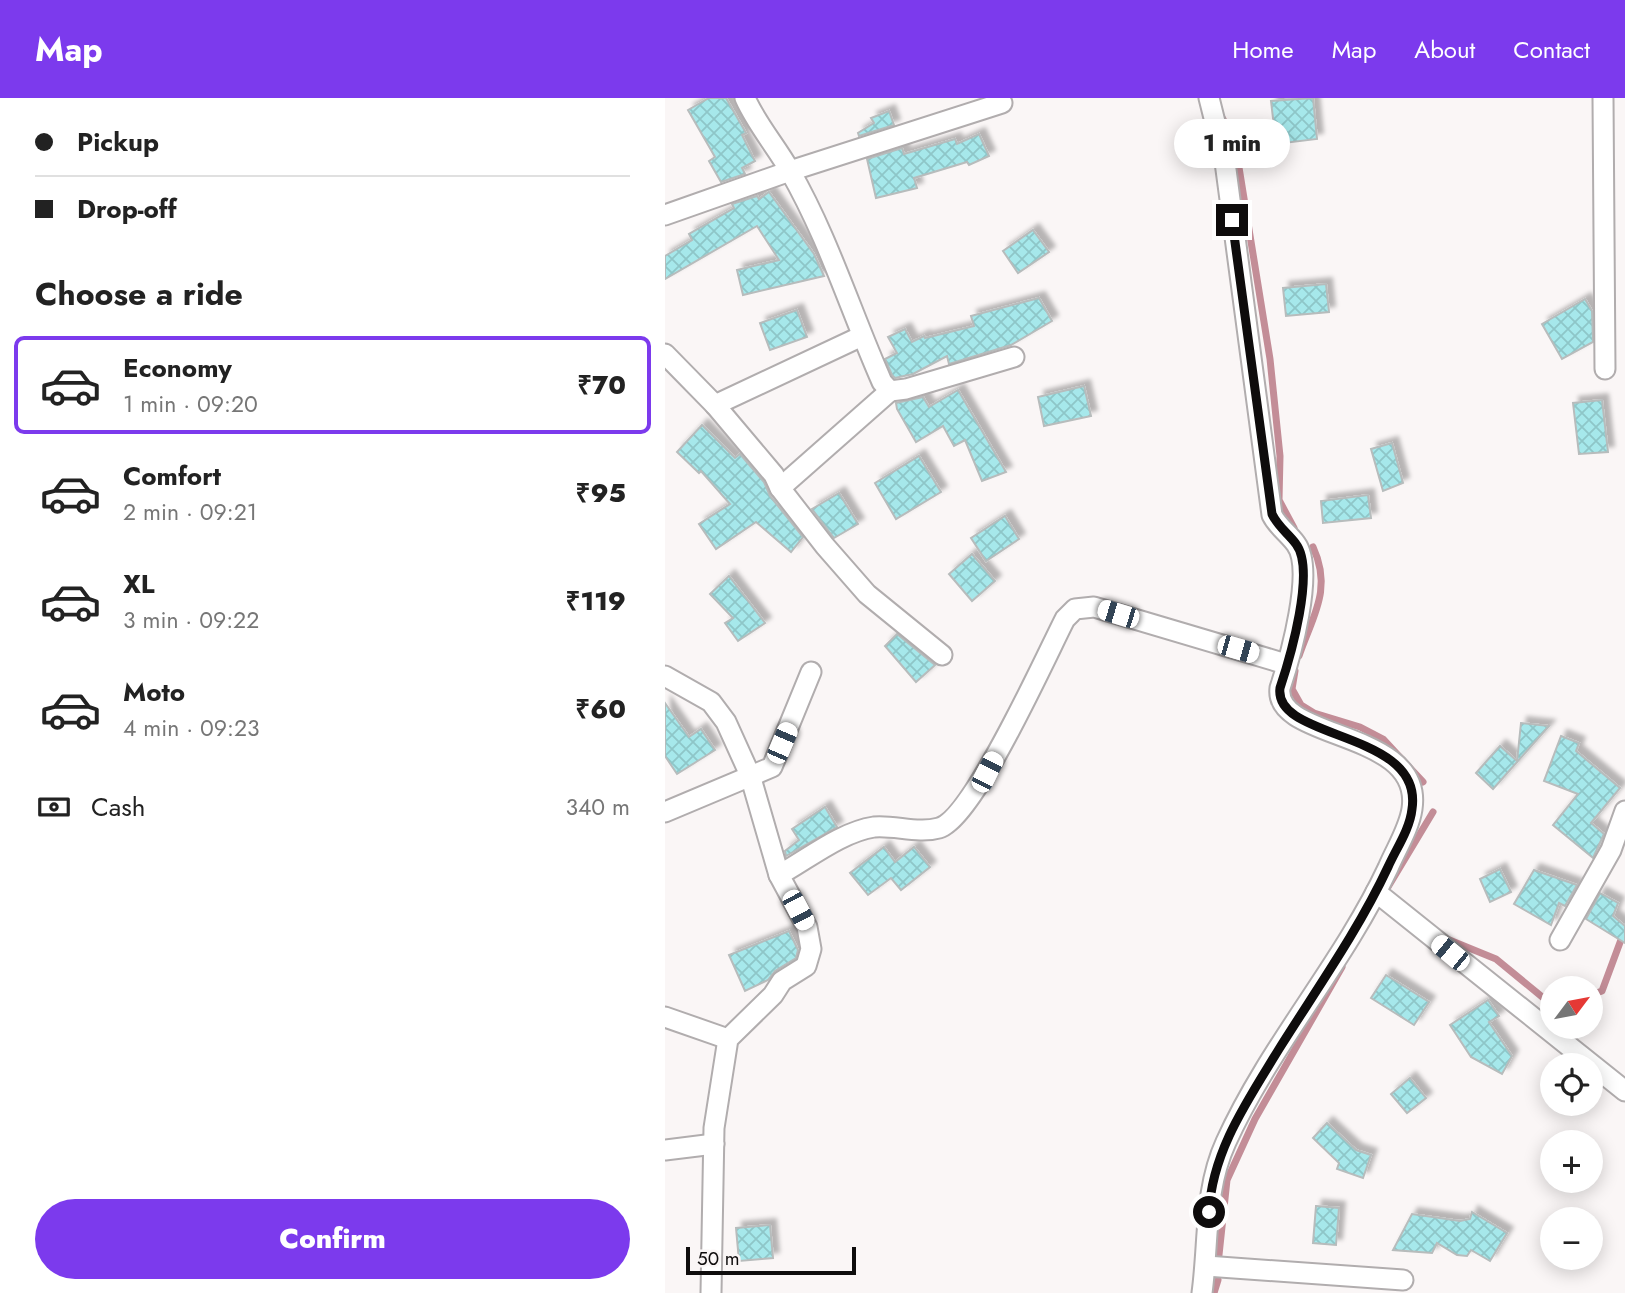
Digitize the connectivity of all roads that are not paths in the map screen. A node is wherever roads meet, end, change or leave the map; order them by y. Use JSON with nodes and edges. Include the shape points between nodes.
{"nodes":[{"id":1,"x":745,"y":98,"type":"edge"},
{"id":2,"x":1209,"y":98,"type":"edge"},
{"id":3,"x":1603,"y":98,"type":"edge"},
{"id":4,"x":1002,"y":103,"type":"dead end"},
{"id":5,"x":790,"y":171,"type":"junction"},
{"id":6,"x":665,"y":215,"type":"edge"},
{"id":7,"x":862,"y":336,"type":"junction"},
{"id":8,"x":665,"y":354,"type":"edge"},
{"id":9,"x":1014,"y":357,"type":"dead end"},
{"id":10,"x":1605,"y":369,"type":"dead end"},
{"id":11,"x":890,"y":391,"type":"junction"},
{"id":12,"x":715,"y":405,"type":"junction"},
{"id":13,"x":780,"y":488,"type":"junction"},
{"id":14,"x":942,"y":655,"type":"dead end"},
{"id":15,"x":1286,"y":664,"type":"junction"},
{"id":16,"x":811,"y":672,"type":"dead end"},
{"id":17,"x":665,"y":676,"type":"edge"},
{"id":18,"x":687,"y":688,"type":"junction"},
{"id":19,"x":665,"y":696,"type":"edge"},
{"id":20,"x":750,"y":775,"type":"junction"},
{"id":21,"x":1625,"y":811,"type":"edge"},
{"id":22,"x":665,"y":812,"type":"edge"},
{"id":23,"x":779,"y":875,"type":"junction"},
{"id":24,"x":1381,"y":897,"type":"junction"},
{"id":25,"x":1560,"y":940,"type":"dead end"},
{"id":26,"x":665,"y":1017,"type":"edge"},
{"id":27,"x":728,"y":1039,"type":"junction"},
{"id":28,"x":1625,"y":1091,"type":"edge"},
{"id":29,"x":714,"y":1144,"type":"junction"},
{"id":30,"x":665,"y":1150,"type":"edge"},
{"id":31,"x":1206,"y":1266,"type":"junction"},
{"id":32,"x":1403,"y":1280,"type":"dead end"},
{"id":33,"x":711,"y":1293,"type":"edge"},
{"id":34,"x":1202,"y":1293,"type":"edge"}],
"edges":[{"from":1,"to":5,"type":"street"},
{"from":2,"to":15,"type":"street","via":[[1225,162],[1272,514],[1296,544],[1303,579],[1302,604]]},
{"from":3,"to":10,"type":"street"},
{"from":4,"to":5,"type":"street"},
{"from":5,"to":6,"type":"street"},
{"from":5,"to":7,"type":"street","via":[[832,258]]},
{"from":7,"to":11,"type":"street"},
{"from":7,"to":12,"type":"street"},
{"from":8,"to":12,"type":"street"},
{"from":9,"to":11,"type":"street"},
{"from":11,"to":13,"type":"street"},
{"from":12,"to":13,"type":"street","via":[[774,474]]},
{"from":13,"to":14,"type":"street","via":[[867,594]]},
{"from":15,"to":23,"type":"street","via":[[1094,607],[1075,609],[1065,620],[987,772],[946,825],[875,827],[853,833]]},
{"from":15,"to":24,"type":"street","via":[[1279,693],[1285,709],[1302,721],[1363,742],[1400,770],[1412,792],[1411,819]]},
{"from":16,"to":20,"type":"street","via":[[772,767]]},
{"from":17,"to":18,"type":"street"},
{"from":18,"to":19,"type":"street"},
{"from":18,"to":20,"type":"street","via":[[717,707]]},
{"from":20,"to":22,"type":"street"},
{"from":20,"to":23,"type":"street"},
{"from":21,"to":25,"type":"street","via":[[1611,850]]},
{"from":23,"to":27,"type":"street","via":[[807,928],[810,955],[806,966],[782,981]]},
{"from":24,"to":28,"type":"street"},
{"from":24,"to":31,"type":"street","via":[[1247,1101],[1225,1143],[1210,1185]]},
{"from":26,"to":27,"type":"street"},
{"from":27,"to":29,"type":"street"},
{"from":29,"to":30,"type":"street"},
{"from":29,"to":33,"type":"street"},
{"from":31,"to":32,"type":"street"},
{"from":31,"to":34,"type":"street"}]}
